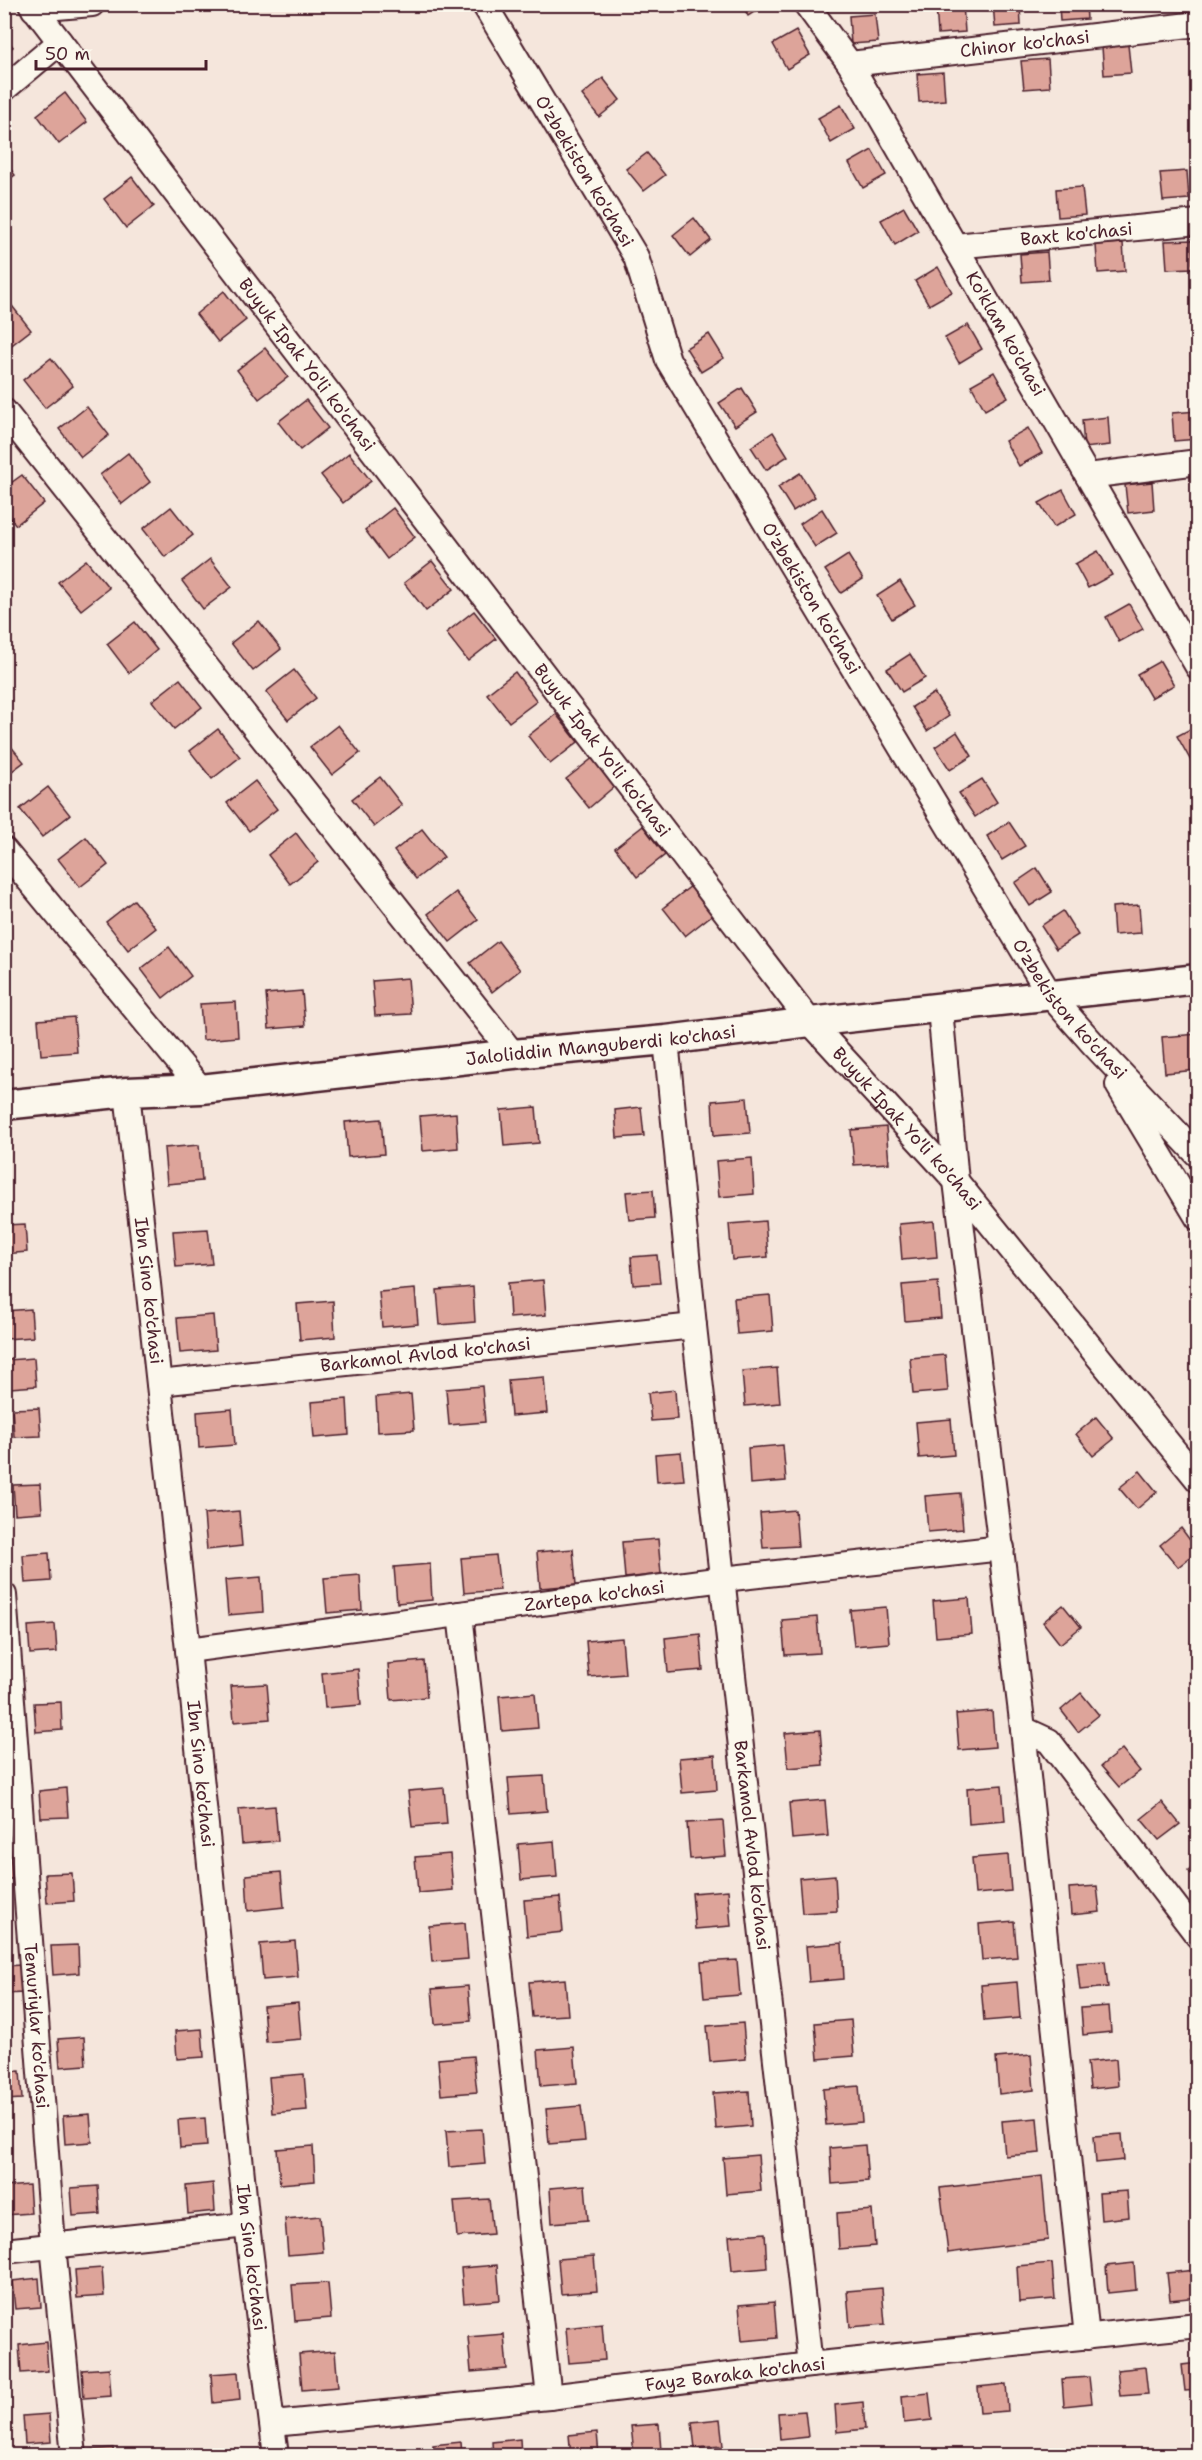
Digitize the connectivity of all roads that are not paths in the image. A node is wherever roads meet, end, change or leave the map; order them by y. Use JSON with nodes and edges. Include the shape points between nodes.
{"nodes":[{"id":1,"x":92,"y":4,"type":"edge"},
{"id":2,"x":484,"y":4,"type":"edge"},
{"id":3,"x":806,"y":4,"type":"edge"},
{"id":4,"x":33,"y":7,"type":"edge"},
{"id":5,"x":1197,"y":24,"type":"edge"},
{"id":6,"x":60,"y":42,"type":"junction"},
{"id":7,"x":850,"y":64,"type":"junction"},
{"id":8,"x":4,"y":89,"type":"edge"},
{"id":9,"x":1197,"y":222,"type":"edge"},
{"id":10,"x":955,"y":246,"type":"junction"},
{"id":11,"x":4,"y":411,"type":"edge"},
{"id":12,"x":12,"y":438,"type":"edge"},
{"id":13,"x":1197,"y":462,"type":"edge"},
{"id":14,"x":1088,"y":476,"type":"junction"},
{"id":15,"x":1197,"y":667,"type":"edge"},
{"id":16,"x":9,"y":862,"type":"edge"},
{"id":17,"x":1197,"y":980,"type":"edge"},
{"id":18,"x":1050,"y":995,"type":"junction"},
{"id":19,"x":940,"y":1009,"type":"junction"},
{"id":20,"x":810,"y":1022,"type":"junction"},
{"id":21,"x":666,"y":1040,"type":"junction"},
{"id":22,"x":1095,"y":1047,"type":"junction"},
{"id":23,"x":513,"y":1054,"type":"junction"},
{"id":24,"x":201,"y":1089,"type":"junction"},
{"id":25,"x":127,"y":1092,"type":"junction"},
{"id":26,"x":4,"y":1105,"type":"edge"},
{"id":27,"x":1197,"y":1155,"type":"edge"},
{"id":28,"x":956,"y":1181,"type":"junction"},
{"id":29,"x":1197,"y":1218,"type":"edge"},
{"id":30,"x":694,"y":1326,"type":"junction"},
{"id":31,"x":159,"y":1383,"type":"junction"},
{"id":32,"x":1197,"y":1480,"type":"edge"},
{"id":33,"x":1002,"y":1548,"type":"junction"},
{"id":34,"x":723,"y":1580,"type":"junction"},
{"id":35,"x":4,"y":1595,"type":"edge"},
{"id":36,"x":460,"y":1614,"type":"junction"},
{"id":37,"x":188,"y":1650,"type":"junction"},
{"id":38,"x":1023,"y":1729,"type":"junction"},
{"id":39,"x":1197,"y":1936,"type":"edge"},
{"id":40,"x":247,"y":2225,"type":"junction"},
{"id":41,"x":53,"y":2246,"type":"junction"},
{"id":42,"x":4,"y":2250,"type":"edge"},
{"id":43,"x":1197,"y":2325,"type":"edge"},
{"id":44,"x":1087,"y":2337,"type":"junction"},
{"id":45,"x":810,"y":2366,"type":"junction"},
{"id":46,"x":549,"y":2397,"type":"junction"},
{"id":47,"x":273,"y":2424,"type":"junction"},
{"id":48,"x":74,"y":2456,"type":"edge"},
{"id":49,"x":276,"y":2456,"type":"edge"}],
"edges":[{"from":1,"to":4,"type":"street"},
{"from":2,"to":18,"type":"street","name":"O'zbekiston ko'chasi","via":[[636,257],[668,360]]},
{"from":3,"to":7,"type":"street","name":"Ko'klam ko'chasi"},
{"from":4,"to":6,"type":"street","name":"Buyuk Ipak Yo'li ko'chasi"},
{"from":5,"to":7,"type":"street","name":"Chinor ko'chasi"},
{"from":6,"to":8,"type":"street"},
{"from":6,"to":20,"type":"street","name":"Buyuk Ipak Yo'li ko'chasi"},
{"from":7,"to":10,"type":"street","name":"Ko'klam ko'chasi"},
{"from":9,"to":10,"type":"street","name":"Baxt ko'chasi"},
{"from":10,"to":14,"type":"street","name":"Ko'klam ko'chasi"},
{"from":11,"to":12,"type":"street"},
{"from":12,"to":23,"type":"street"},
{"from":13,"to":14,"type":"street"},
{"from":14,"to":15,"type":"street","name":"Ko'klam ko'chasi"},
{"from":16,"to":24,"type":"street"},
{"from":17,"to":18,"type":"street","name":"Jaloliddin Manguberdi ko'chasi"},
{"from":18,"to":19,"type":"street","name":"Jaloliddin Manguberdi ko'chasi"},
{"from":18,"to":22,"type":"street","name":"O'zbekiston ko'chasi"},
{"from":19,"to":20,"type":"street","name":"Jaloliddin Manguberdi ko'chasi"},
{"from":19,"to":28,"type":"street"},
{"from":20,"to":21,"type":"street","name":"Jaloliddin Manguberdi ko'chasi"},
{"from":20,"to":28,"type":"street","name":"Buyuk Ipak Yo'li ko'chasi"},
{"from":21,"to":23,"type":"street","name":"Jaloliddin Manguberdi ko'chasi"},
{"from":21,"to":30,"type":"street","name":"Barkamol Avlod ko'chasi"},
{"from":22,"to":27,"type":"street","name":"O'zbekiston ko'chasi"},
{"from":22,"to":29,"type":"street"},
{"from":23,"to":24,"type":"street","name":"Jaloliddin Manguberdi ko'chasi"},
{"from":24,"to":25,"type":"street","name":"Jaloliddin Manguberdi ko'chasi"},
{"from":25,"to":26,"type":"street","name":"Jaloliddin Manguberdi ko'chasi"},
{"from":25,"to":31,"type":"street","name":"Ibn Sino ko'chasi"},
{"from":28,"to":32,"type":"street","name":"Buyuk Ipak Yo'li ko'chasi"},
{"from":28,"to":33,"type":"street"},
{"from":30,"to":31,"type":"street","name":"Barkamol Avlod ko'chasi"},
{"from":30,"to":34,"type":"street","name":"Barkamol Avlod ko'chasi"},
{"from":31,"to":37,"type":"street","name":"Ibn Sino ko'chasi"},
{"from":33,"to":34,"type":"street","name":"Zartepa ko'chasi"},
{"from":33,"to":38,"type":"street"},
{"from":34,"to":36,"type":"street","name":"Zartepa ko'chasi"},
{"from":34,"to":45,"type":"street","name":"Barkamol Avlod ko'chasi"},
{"from":35,"to":41,"type":"street","name":"Temuriylar ko'chasi"},
{"from":36,"to":37,"type":"street","name":"Zartepa ko'chasi"},
{"from":36,"to":46,"type":"street"},
{"from":37,"to":40,"type":"street","name":"Ibn Sino ko'chasi"},
{"from":38,"to":39,"type":"street","via":[[1049,1741]]},
{"from":38,"to":44,"type":"street"},
{"from":40,"to":41,"type":"street"},
{"from":40,"to":47,"type":"street","name":"Ibn Sino ko'chasi"},
{"from":41,"to":42,"type":"street"},
{"from":41,"to":48,"type":"street","name":"Temuriylar ko'chasi"},
{"from":43,"to":44,"type":"street","name":"Fayz Baraka ko'chasi"},
{"from":44,"to":45,"type":"street","name":"Fayz Baraka ko'chasi"},
{"from":45,"to":46,"type":"street","name":"Fayz Baraka ko'chasi"},
{"from":46,"to":47,"type":"street","name":"Fayz Baraka ko'chasi"},
{"from":47,"to":49,"type":"street","name":"Ibn Sino ko'chasi"}]}
